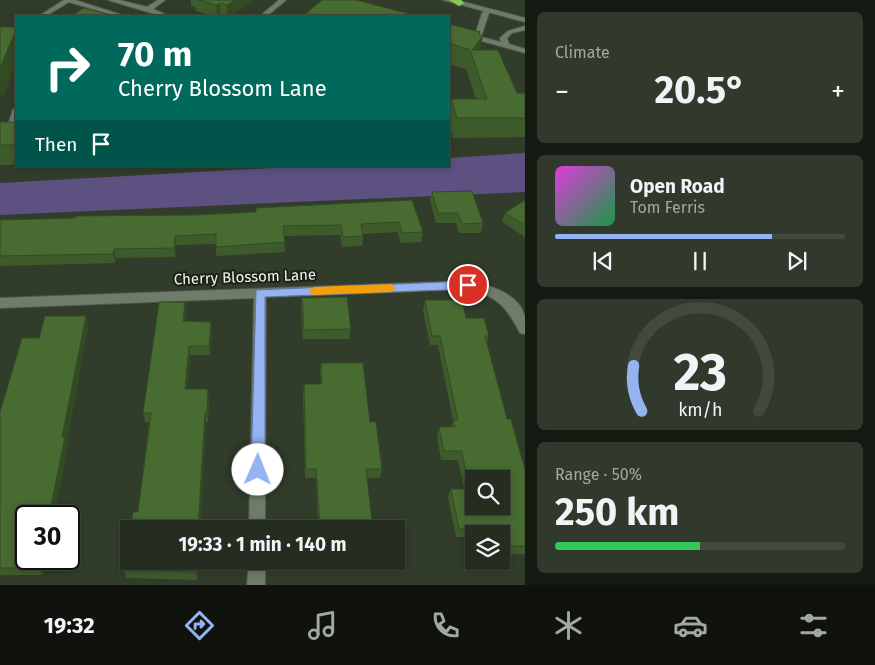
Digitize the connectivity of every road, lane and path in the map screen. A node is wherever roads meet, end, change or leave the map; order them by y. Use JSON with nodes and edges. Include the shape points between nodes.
{"nodes":[{"id":1,"x":69,"y":0,"type":"edge"},
{"id":2,"x":111,"y":0,"type":"edge"},
{"id":3,"x":162,"y":0,"type":"edge"},
{"id":4,"x":283,"y":0,"type":"edge"},
{"id":5,"x":447,"y":0,"type":"edge"},
{"id":6,"x":456,"y":1,"type":"edge"},
{"id":7,"x":148,"y":9,"type":"junction"},
{"id":8,"x":101,"y":10,"type":"junction"},
{"id":9,"x":487,"y":10,"type":"junction"},
{"id":10,"x":44,"y":15,"type":"edge"},
{"id":11,"x":93,"y":15,"type":"edge"},
{"id":12,"x":118,"y":15,"type":"edge"},
{"id":13,"x":163,"y":15,"type":"edge"},
{"id":14,"x":264,"y":15,"type":"edge"},
{"id":15,"x":525,"y":20,"type":"edge"},
{"id":16,"x":525,"y":28,"type":"edge"},
{"id":17,"x":450,"y":30,"type":"edge"},
{"id":18,"x":477,"y":37,"type":"junction"},
{"id":19,"x":506,"y":46,"type":"junction"},
{"id":20,"x":525,"y":51,"type":"edge"},
{"id":21,"x":15,"y":114,"type":"edge"},
{"id":22,"x":0,"y":130,"type":"edge"},
{"id":23,"x":260,"y":293,"type":"junction"},
{"id":24,"x":1,"y":306,"type":"edge"},
{"id":25,"x":525,"y":330,"type":"edge"},
{"id":26,"x":257,"y":520,"type":"edge"},
{"id":27,"x":257,"y":570,"type":"edge"},
{"id":28,"x":256,"y":585,"type":"edge"}],
"edges":[{"from":1,"to":8,"type":"lane"},
{"from":1,"to":10,"type":"lane"},
{"from":2,"to":7,"type":"lane"},
{"from":3,"to":7,"type":"lane"},
{"from":4,"to":14,"type":"lane"},
{"from":5,"to":6,"type":"street"},
{"from":6,"to":9,"type":"street"},
{"from":7,"to":13,"type":"lane"},
{"from":8,"to":11,"type":"lane"},
{"from":8,"to":12,"type":"lane"},
{"from":9,"to":15,"type":"street"},
{"from":9,"to":18,"type":"lane","via":[[483,16],[483,30]]},
{"from":16,"to":19,"type":"lane","via":[[510,32],[503,38]]},
{"from":17,"to":18,"type":"lane"},
{"from":18,"to":19,"type":"lane"},
{"from":19,"to":20,"type":"lane"},
{"from":21,"to":22,"type":"lane","via":[[10,130]]},
{"from":23,"to":24,"type":"street","name":"Cherry Blossom Lane"},
{"from":23,"to":25,"type":"street","name":"Cherry Blossom Lane","via":[[468,285],[501,294]]},
{"from":23,"to":26,"type":"street"},
{"from":27,"to":28,"type":"street"}]}
